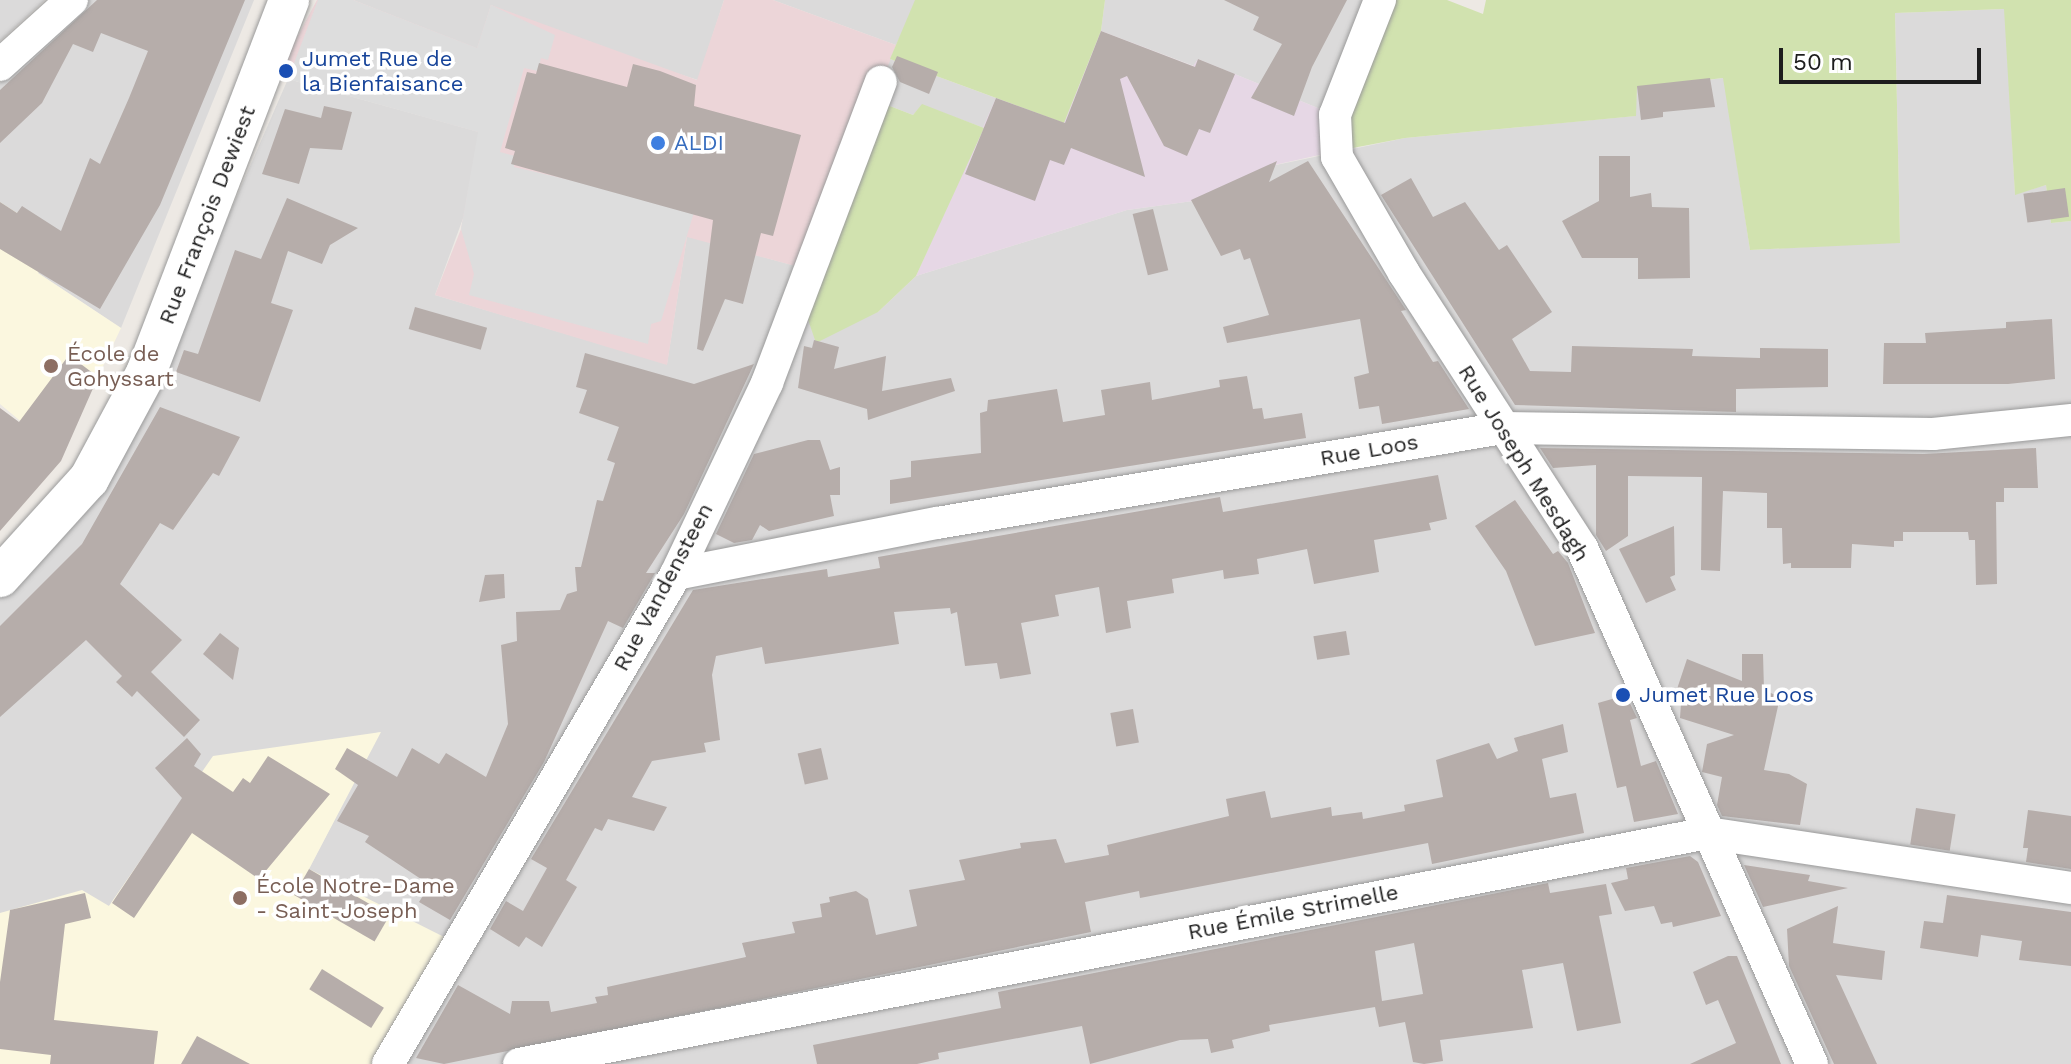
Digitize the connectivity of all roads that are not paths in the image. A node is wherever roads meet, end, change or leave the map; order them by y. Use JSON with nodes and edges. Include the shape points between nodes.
{"nodes":[{"id":1,"x":72,"y":0,"type":"edge"},
{"id":2,"x":289,"y":0,"type":"edge"},
{"id":3,"x":1380,"y":0,"type":"edge"},
{"id":4,"x":0,"y":65,"type":"edge"},
{"id":5,"x":881,"y":82,"type":"dead end"},
{"id":6,"x":2071,"y":420,"type":"edge"},
{"id":7,"x":1503,"y":428,"type":"junction"},
{"id":8,"x":676,"y":574,"type":"junction"},
{"id":9,"x":0,"y":577,"type":"edge"},
{"id":10,"x":1707,"y":833,"type":"junction"},
{"id":11,"x":2071,"y":888,"type":"edge"},
{"id":12,"x":388,"y":1064,"type":"edge"},
{"id":13,"x":519,"y":1064,"type":"edge"},
{"id":14,"x":1812,"y":1064,"type":"edge"}],
"edges":[{"from":1,"to":4,"type":"street"},
{"from":2,"to":9,"type":"street","name":"Rue François Dewiest","via":[[146,373],[89,479]]},
{"from":3,"to":7,"type":"street","name":"Rue Joseph Mesdagh","via":[[1335,115],[1337,157]]},
{"from":5,"to":8,"type":"street","name":"Rue Vandensteen","via":[[767,383]]},
{"from":6,"to":7,"type":"street","name":"Rue Loos","via":[[1933,434]]},
{"from":7,"to":8,"type":"street","name":"Rue Loos","via":[[937,523]]},
{"from":7,"to":10,"type":"street","name":"Rue Joseph Mesdagh","via":[[1582,548],[1645,681]]},
{"from":8,"to":12,"type":"street","name":"Rue Vandensteen"},
{"from":10,"to":11,"type":"street","name":"Rue Émile Strimelle"},
{"from":10,"to":13,"type":"street","name":"Rue Émile Strimelle"},
{"from":10,"to":14,"type":"street","name":"Rue Joseph Mesdagh"}]}
